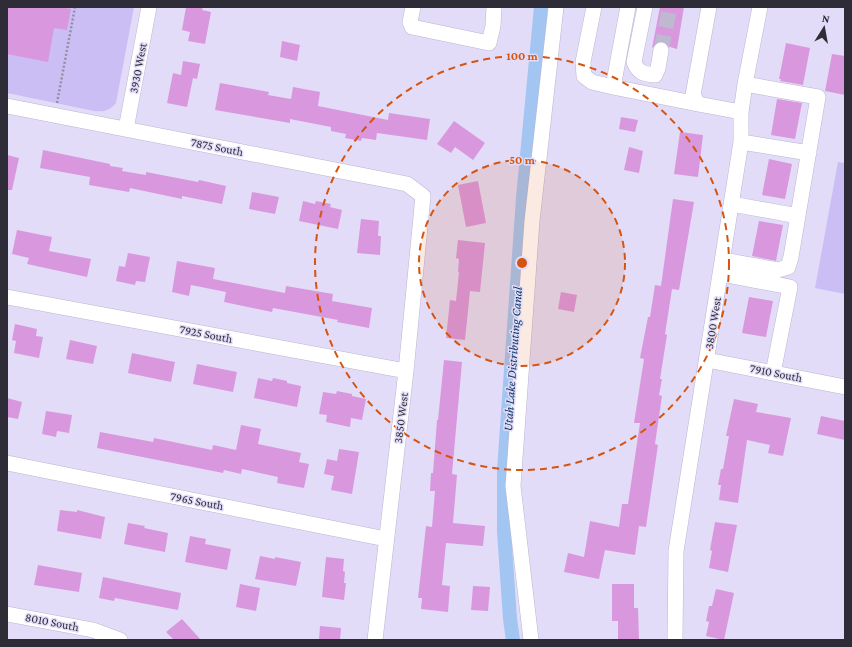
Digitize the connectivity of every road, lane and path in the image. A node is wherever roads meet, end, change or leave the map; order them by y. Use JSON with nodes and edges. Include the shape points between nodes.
{"nodes":[{"id":1,"x":75,"y":7,"type":"edge"},
{"id":2,"x":150,"y":7,"type":"edge"},
{"id":3,"x":413,"y":7,"type":"edge"},
{"id":4,"x":494,"y":7,"type":"edge"},
{"id":5,"x":556,"y":7,"type":"edge"},
{"id":6,"x":594,"y":7,"type":"edge"},
{"id":7,"x":628,"y":7,"type":"edge"},
{"id":8,"x":645,"y":7,"type":"edge"},
{"id":9,"x":709,"y":7,"type":"edge"},
{"id":10,"x":760,"y":7,"type":"edge"},
{"id":11,"x":662,"y":50,"type":"tunnel mouth"},
{"id":12,"x":745,"y":84,"type":"junction"},
{"id":13,"x":613,"y":87,"type":"junction"},
{"id":14,"x":57,"y":103,"type":"dead end"},
{"id":15,"x":698,"y":104,"type":"junction"},
{"id":16,"x":7,"y":106,"type":"edge"},
{"id":17,"x":741,"y":112,"type":"junction"},
{"id":18,"x":126,"y":129,"type":"junction"},
{"id":19,"x":741,"y":142,"type":"junction"},
{"id":20,"x":809,"y":153,"type":"junction"},
{"id":21,"x":423,"y":196,"type":"joint"},
{"id":22,"x":732,"y":204,"type":"junction"},
{"id":23,"x":798,"y":216,"type":"junction"},
{"id":24,"x":722,"y":267,"type":"junction"},
{"id":25,"x":7,"y":297,"type":"edge"},
{"id":26,"x":707,"y":360,"type":"junction"},
{"id":27,"x":406,"y":371,"type":"junction"},
{"id":28,"x":773,"y":373,"type":"junction"},
{"id":29,"x":845,"y":387,"type":"edge"},
{"id":30,"x":7,"y":463,"type":"edge"},
{"id":31,"x":386,"y":539,"type":"junction"},
{"id":32,"x":7,"y":614,"type":"edge"},
{"id":33,"x":120,"y":640,"type":"edge"},
{"id":34,"x":376,"y":640,"type":"edge"},
{"id":35,"x":531,"y":640,"type":"edge"},
{"id":36,"x":675,"y":640,"type":"edge"}],
"edges":[{"from":1,"to":14,"type":"path"},
{"from":2,"to":18,"type":"street","name":"3930 West"},
{"from":3,"to":4,"type":"street","via":[[410,22],[412,26],[489,43]]},
{"from":5,"to":35,"type":"street","via":[[532,221],[513,486]]},
{"from":6,"to":13,"type":"street","via":[[583,62],[584,76],[592,82]]},
{"from":7,"to":13,"type":"street"},
{"from":8,"to":11,"type":"street","via":[[634,62],[637,70],[655,75]]},
{"from":9,"to":15,"type":"street","via":[[693,95]]},
{"from":10,"to":12,"type":"street","name":"3800 West"},
{"from":12,"to":17,"type":"street","name":"3800 West"},
{"from":12,"to":20,"type":"street","via":[[818,97]]},
{"from":13,"to":15,"type":"street"},
{"from":15,"to":17,"type":"street"},
{"from":16,"to":18,"type":"street","name":"7875 South"},
{"from":17,"to":19,"type":"street","name":"3800 West"},
{"from":18,"to":21,"type":"street","name":"7875 South","via":[[407,184]]},
{"from":19,"to":20,"type":"street"},
{"from":19,"to":22,"type":"street","name":"3800 West"},
{"from":20,"to":23,"type":"street"},
{"from":21,"to":27,"type":"street","name":"3850 West"},
{"from":22,"to":23,"type":"street"},
{"from":22,"to":24,"type":"street","name":"3800 West"},
{"from":23,"to":24,"type":"street","via":[[788,267],[778,270]]},
{"from":24,"to":26,"type":"street","name":"3800 West"},
{"from":24,"to":28,"type":"street","via":[[790,287]]},
{"from":25,"to":27,"type":"street","name":"7925 South"},
{"from":26,"to":28,"type":"street","name":"7910 South"},
{"from":26,"to":36,"type":"street","name":"3800 West","via":[[676,551]]},
{"from":27,"to":31,"type":"street","name":"3850 West"},
{"from":28,"to":29,"type":"street","name":"7910 South"},
{"from":30,"to":31,"type":"street","name":"7965 South"},
{"from":31,"to":34,"type":"street","name":"3850 West"},
{"from":32,"to":33,"type":"street","name":"8010 South","via":[[93,630]]}]}
